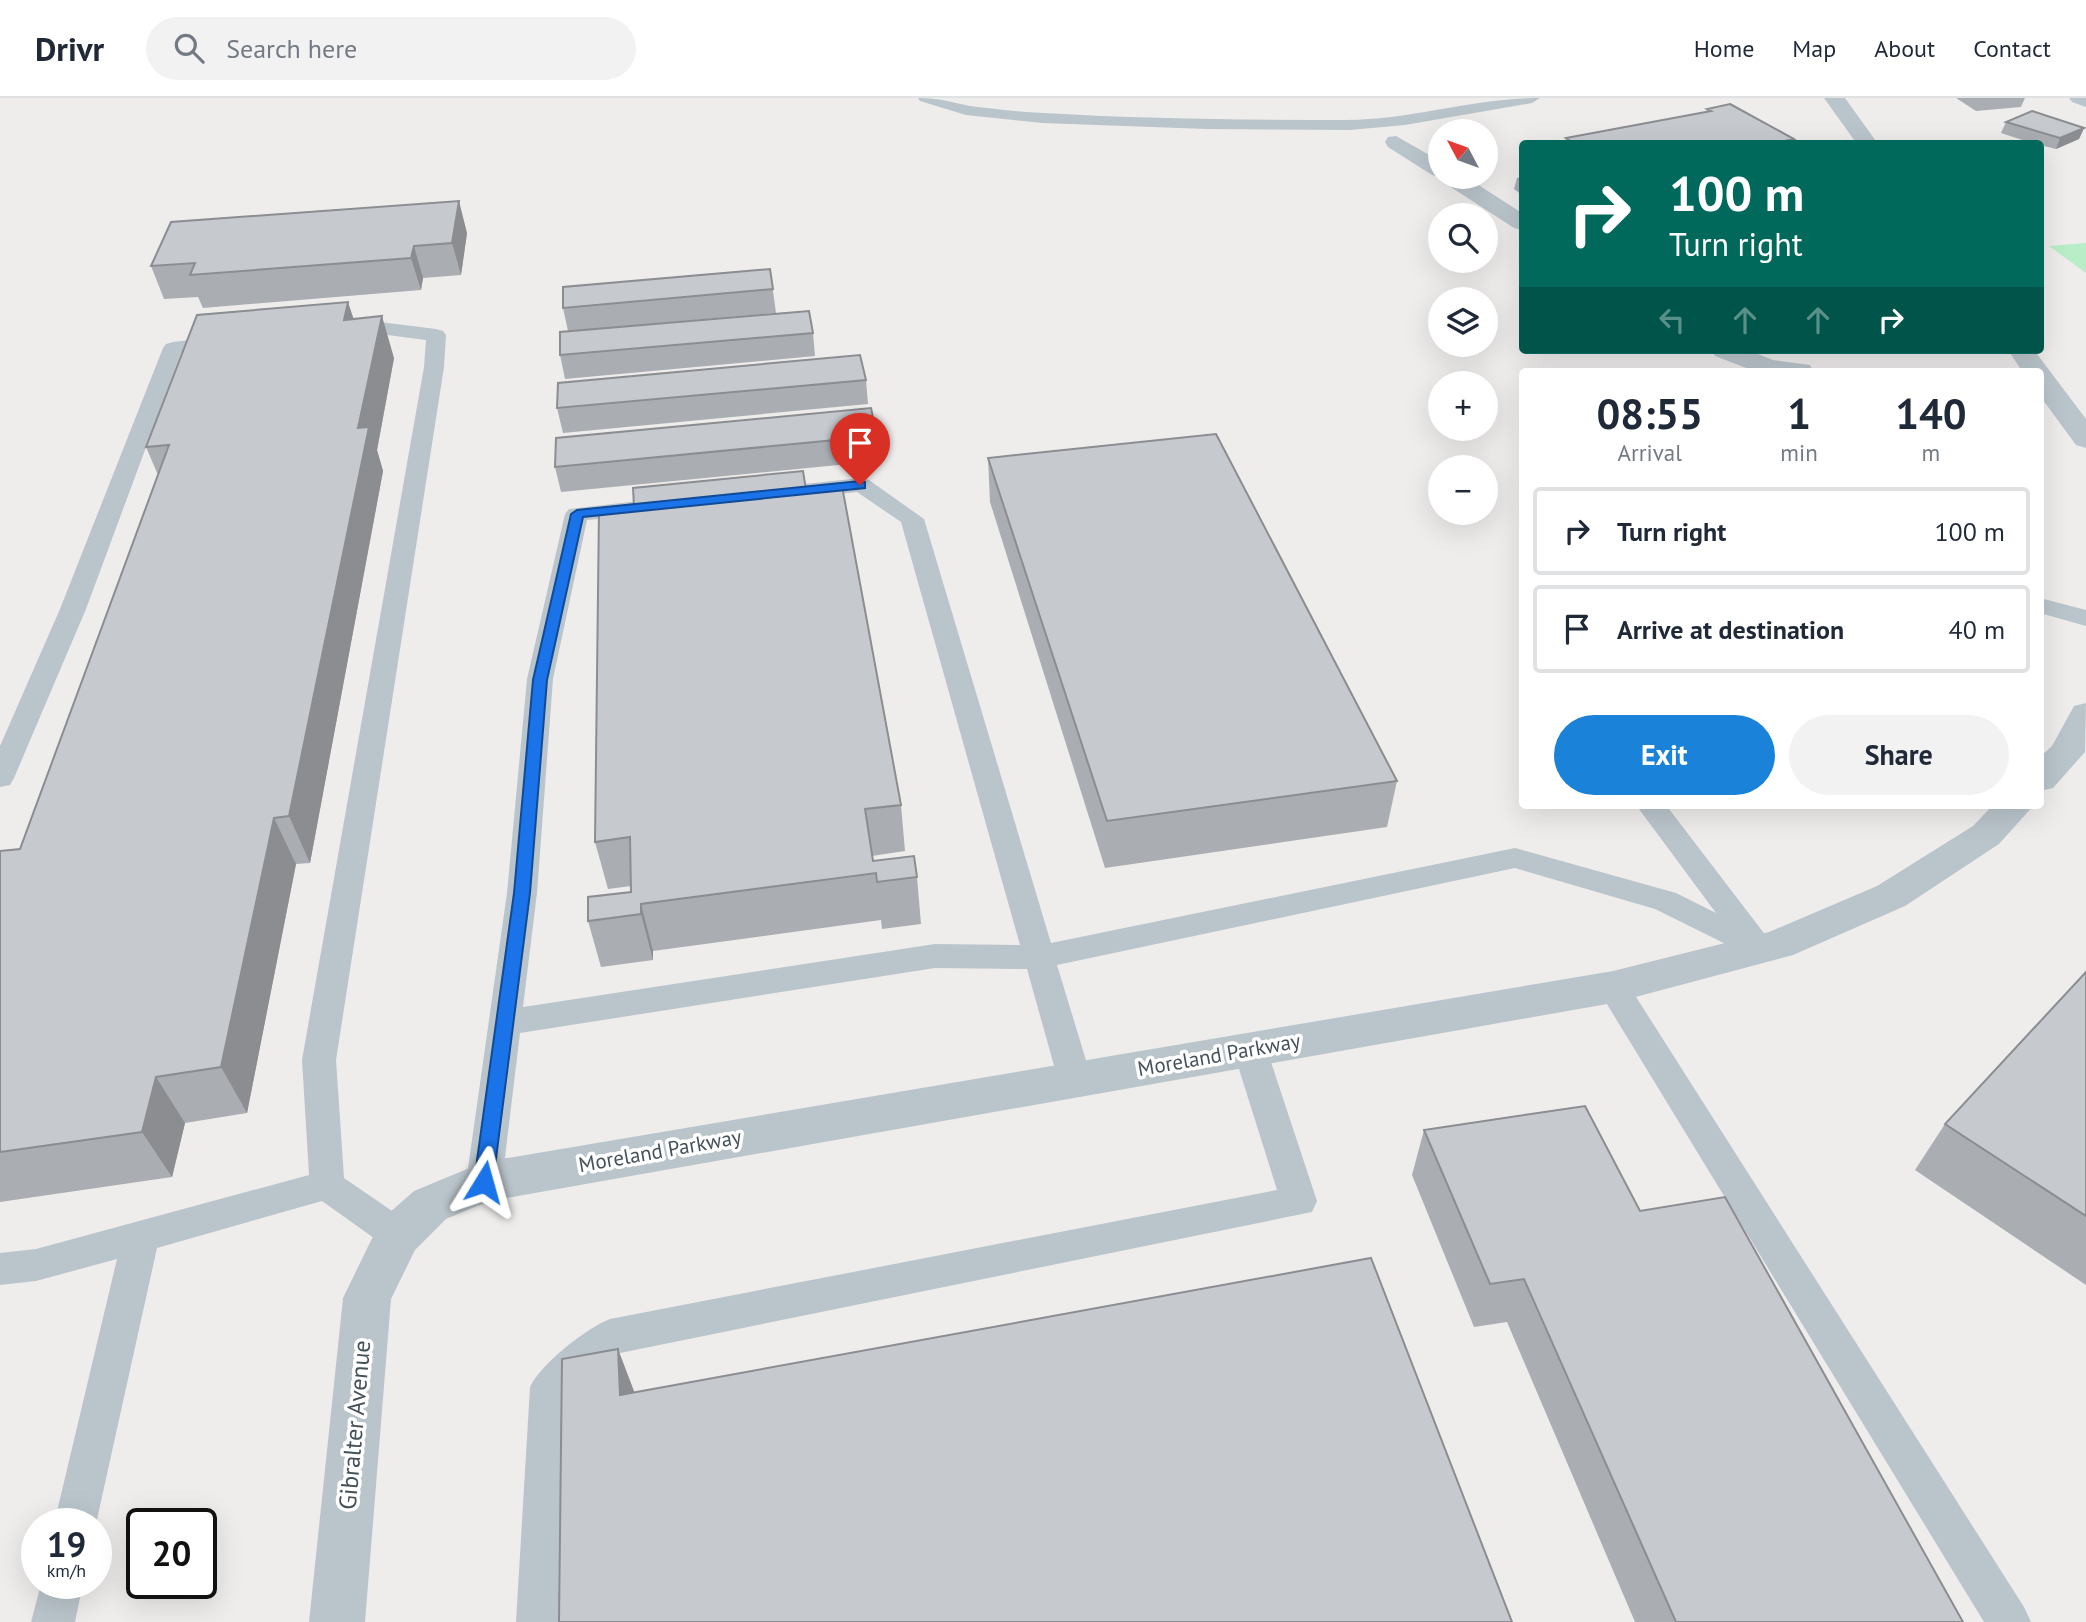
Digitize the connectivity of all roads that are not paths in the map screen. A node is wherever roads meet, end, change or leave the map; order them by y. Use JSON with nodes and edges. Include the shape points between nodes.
{"nodes":[{"id":1,"x":926,"y":98,"type":"edge"},
{"id":2,"x":1532,"y":98,"type":"edge"},
{"id":3,"x":1834,"y":98,"type":"edge"},
{"id":4,"x":2080,"y":98,"type":"edge"},
{"id":5,"x":1513,"y":99,"type":"edge"},
{"id":6,"x":2086,"y":101,"type":"edge"},
{"id":7,"x":1865,"y":140,"type":"edge"},
{"id":8,"x":1396,"y":142,"type":"dead end"},
{"id":9,"x":1428,"y":162,"type":"edge"},
{"id":10,"x":1470,"y":189,"type":"edge"},
{"id":11,"x":1519,"y":221,"type":"edge"},
{"id":12,"x":323,"y":331,"type":"edge"},
{"id":13,"x":241,"y":340,"type":"edge"},
{"id":14,"x":1734,"y":354,"type":"edge"},
{"id":15,"x":1776,"y":368,"type":"edge"},
{"id":16,"x":2044,"y":386,"type":"edge"},
{"id":17,"x":2086,"y":439,"type":"edge"},
{"id":18,"x":780,"y":493,"type":"edge"},
{"id":19,"x":672,"y":504,"type":"edge"},
{"id":20,"x":2044,"y":606,"type":"edge"},
{"id":21,"x":2086,"y":618,"type":"edge"},
{"id":22,"x":2086,"y":713,"type":"edge"},
{"id":23,"x":2044,"y":775,"type":"edge"},
{"id":24,"x":0,"y":778,"type":"edge"},
{"id":25,"x":1653,"y":809,"type":"edge"},
{"id":26,"x":2011,"y":809,"type":"edge"},
{"id":27,"x":1760,"y":949,"type":"junction"},
{"id":28,"x":1040,"y":957,"type":"junction"},
{"id":29,"x":1613,"y":986,"type":"junction"},
{"id":30,"x":504,"y":1023,"type":"junction"},
{"id":31,"x":1250,"y":1050,"type":"junction"},
{"id":32,"x":1076,"y":1080,"type":"junction"},
{"id":33,"x":484,"y":1182,"type":"junction"},
{"id":34,"x":327,"y":1185,"type":"junction"},
{"id":35,"x":398,"y":1235,"type":"junction"},
{"id":36,"x":141,"y":1236,"type":"junction"},
{"id":37,"x":0,"y":1269,"type":"edge"},
{"id":38,"x":79,"y":1508,"type":"edge"},
{"id":39,"x":58,"y":1599,"type":"edge"},
{"id":40,"x":53,"y":1622,"type":"edge"},
{"id":41,"x":337,"y":1622,"type":"edge"},
{"id":42,"x":538,"y":1622,"type":"edge"},
{"id":43,"x":2009,"y":1622,"type":"edge"}],
"edges":[{"from":1,"to":5,"type":"lane","via":[[966,110],[1042,118],[1324,125],[1405,120]]},
{"from":2,"to":5,"type":"lane"},
{"from":3,"to":7,"type":"street"},
{"from":4,"to":6,"type":"street"},
{"from":8,"to":9,"type":"street"},
{"from":10,"to":11,"type":"street"},
{"from":12,"to":34,"type":"lane","via":[[364,326],[436,335],[386,667],[319,1060]]},
{"from":13,"to":24,"type":"lane","via":[[173,348],[74,609]]},
{"from":14,"to":15,"type":"street"},
{"from":16,"to":17,"type":"street"},
{"from":18,"to":28,"type":"lane","via":[[860,485],[912,519]]},
{"from":19,"to":30,"type":"lane","via":[[577,514],[540,680],[522,893]]},
{"from":20,"to":21,"type":"lane"},
{"from":22,"to":23,"type":"street","via":[[2067,752]]},
{"from":25,"to":27,"type":"lane"},
{"from":26,"to":27,"type":"street","name":"Moreland Parkway","via":[[1986,835],[1891,897]]},
{"from":27,"to":28,"type":"lane","via":[[1665,901],[1515,858]]},
{"from":27,"to":29,"type":"street","name":"Moreland Parkway"},
{"from":28,"to":30,"type":"lane","via":[[935,956]]},
{"from":28,"to":32,"type":"lane"},
{"from":29,"to":31,"type":"street","name":"Moreland Parkway"},
{"from":29,"to":43,"type":"lane"},
{"from":30,"to":33,"type":"lane"},
{"from":31,"to":32,"type":"street","name":"Moreland Parkway"},
{"from":31,"to":42,"type":"lane","via":[[1299,1201],[610,1337],[550,1387]]},
{"from":32,"to":33,"type":"street","name":"Moreland Parkway"},
{"from":33,"to":35,"type":"street","name":"Moreland Parkway","via":[[430,1205]]},
{"from":34,"to":35,"type":"lane"},
{"from":34,"to":36,"type":"lane"},
{"from":35,"to":41,"type":"street","name":"Gibralter Avenue","via":[[367,1298]]},
{"from":36,"to":37,"type":"lane","via":[[36,1265]]},
{"from":36,"to":38,"type":"lane"},
{"from":39,"to":40,"type":"lane"}]}
